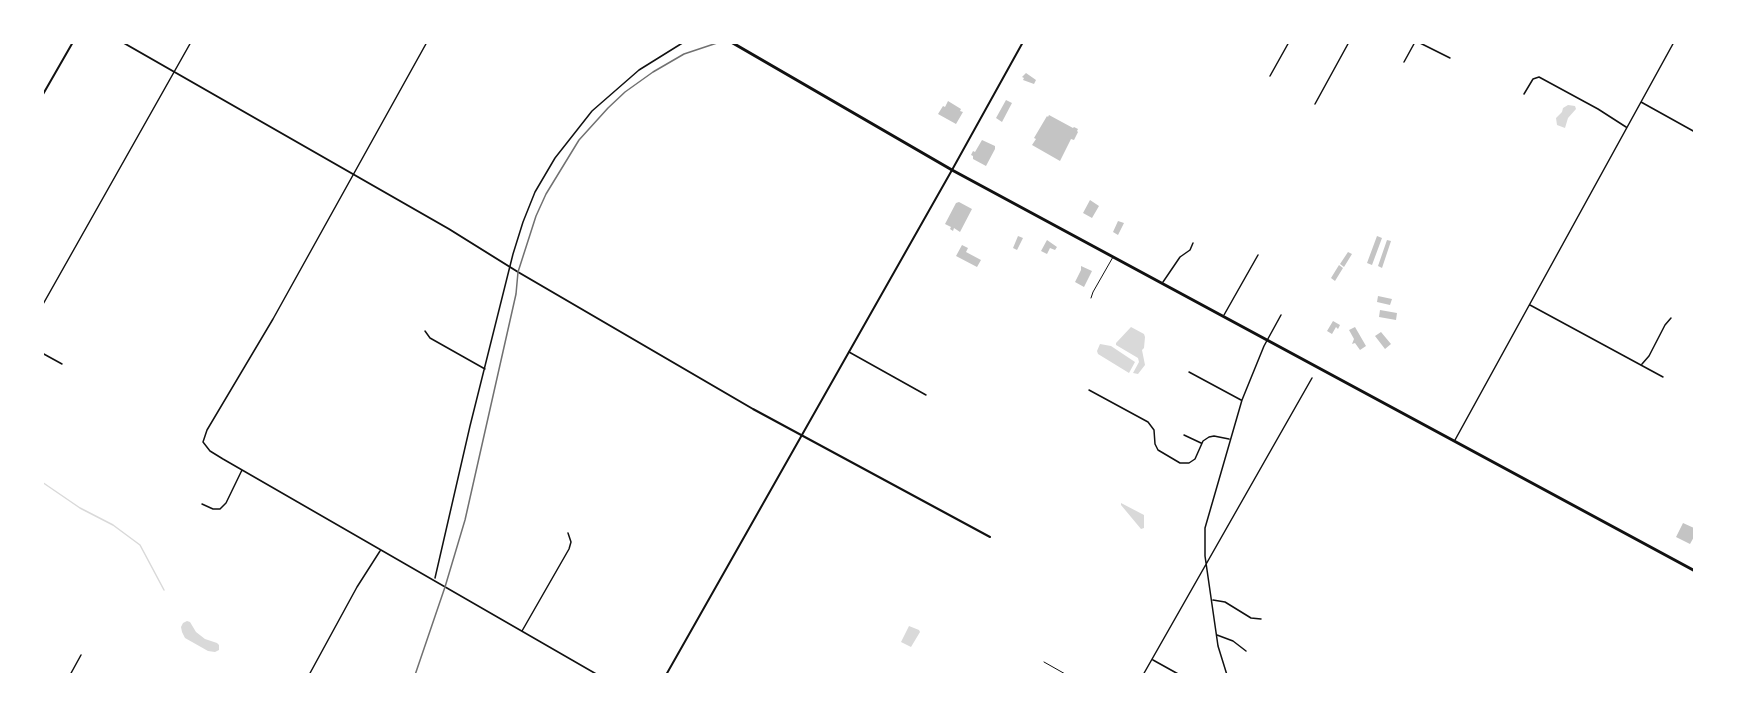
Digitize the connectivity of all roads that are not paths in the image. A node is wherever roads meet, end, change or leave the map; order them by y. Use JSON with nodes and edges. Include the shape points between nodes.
{"nodes":[{"id":1,"x":73,"y":42,"type":"edge"},
{"id":2,"x":122,"y":42,"type":"edge"},
{"id":3,"x":191,"y":42,"type":"edge"},
{"id":4,"x":428,"y":42,"type":"edge"},
{"id":5,"x":684,"y":42,"type":"edge"},
{"id":6,"x":731,"y":42,"type":"edge"},
{"id":7,"x":1023,"y":42,"type":"edge"},
{"id":8,"x":1289,"y":42,"type":"edge"},
{"id":9,"x":1349,"y":42,"type":"edge"},
{"id":10,"x":1417,"y":42,"type":"edge"},
{"id":11,"x":1674,"y":42,"type":"edge"},
{"id":12,"x":1450,"y":58,"type":"dead end"},
{"id":13,"x":1404,"y":62,"type":"dead end"},
{"id":14,"x":174,"y":72,"type":"junction"},
{"id":15,"x":1270,"y":76,"type":"dead end"},
{"id":16,"x":1524,"y":94,"type":"dead end"},
{"id":17,"x":42,"y":96,"type":"edge"},
{"id":18,"x":1641,"y":102,"type":"junction"},
{"id":19,"x":1315,"y":104,"type":"dead end"},
{"id":20,"x":1627,"y":127,"type":"junction"},
{"id":21,"x":1695,"y":132,"type":"edge"},
{"id":22,"x":952,"y":170,"type":"junction"},
{"id":23,"x":352,"y":174,"type":"junction"},
{"id":24,"x":1193,"y":243,"type":"dead end"},
{"id":25,"x":1258,"y":255,"type":"dead end"},
{"id":26,"x":1113,"y":256,"type":"junction"},
{"id":27,"x":510,"y":266,"type":"junction"},
{"id":28,"x":1163,"y":283,"type":"junction"},
{"id":29,"x":1091,"y":298,"type":"dead end"},
{"id":30,"x":1529,"y":305,"type":"junction"},
{"id":31,"x":42,"y":306,"type":"edge"},
{"id":32,"x":1281,"y":315,"type":"dead end"},
{"id":33,"x":1223,"y":316,"type":"junction"},
{"id":34,"x":1671,"y":318,"type":"dead end"},
{"id":35,"x":425,"y":331,"type":"dead end"},
{"id":36,"x":1267,"y":339,"type":"junction"},
{"id":37,"x":849,"y":351,"type":"junction"},
{"id":38,"x":42,"y":353,"type":"edge"},
{"id":39,"x":62,"y":364,"type":"dead end"},
{"id":40,"x":1641,"y":365,"type":"junction"},
{"id":41,"x":485,"y":369,"type":"junction"},
{"id":42,"x":1189,"y":372,"type":"dead end"},
{"id":43,"x":1663,"y":377,"type":"dead end"},
{"id":44,"x":1312,"y":378,"type":"dead end"},
{"id":45,"x":1089,"y":390,"type":"dead end"},
{"id":46,"x":926,"y":395,"type":"dead end"},
{"id":47,"x":1242,"y":400,"type":"junction"},
{"id":48,"x":802,"y":434,"type":"junction"},
{"id":49,"x":1184,"y":435,"type":"dead end"},
{"id":50,"x":1230,"y":440,"type":"junction"},
{"id":51,"x":1455,"y":440,"type":"junction"},
{"id":52,"x":1202,"y":444,"type":"junction"},
{"id":53,"x":242,"y":470,"type":"junction"},
{"id":54,"x":202,"y":504,"type":"dead end"},
{"id":55,"x":568,"y":532,"type":"dead end"},
{"id":56,"x":990,"y":537,"type":"dead end"},
{"id":57,"x":381,"y":550,"type":"junction"},
{"id":58,"x":1207,"y":563,"type":"junction"},
{"id":59,"x":1695,"y":571,"type":"edge"},
{"id":60,"x":435,"y":580,"type":"junction"},
{"id":61,"x":1212,"y":600,"type":"junction"},
{"id":62,"x":1261,"y":619,"type":"dead end"},
{"id":63,"x":522,"y":631,"type":"junction"},
{"id":64,"x":1216,"y":634,"type":"junction"},
{"id":65,"x":1246,"y":651,"type":"dead end"},
{"id":66,"x":81,"y":655,"type":"dead end"},
{"id":67,"x":1152,"y":660,"type":"junction"},
{"id":68,"x":1044,"y":662,"type":"dead end"},
{"id":69,"x":70,"y":675,"type":"edge"},
{"id":70,"x":309,"y":675,"type":"edge"},
{"id":71,"x":598,"y":675,"type":"edge"},
{"id":72,"x":666,"y":675,"type":"edge"},
{"id":73,"x":1067,"y":675,"type":"edge"},
{"id":74,"x":1143,"y":675,"type":"edge"},
{"id":75,"x":1180,"y":675,"type":"edge"},
{"id":76,"x":1227,"y":675,"type":"edge"}],
"edges":[{"from":1,"to":17,"type":"street"},
{"from":2,"to":14,"type":"street"},
{"from":3,"to":14,"type":"street"},
{"from":4,"to":23,"type":"street"},
{"from":5,"to":27,"type":"street","via":[[649,62],[619,87],[568,139],[535,192]]},
{"from":6,"to":22,"type":"main road"},
{"from":7,"to":22,"type":"street"},
{"from":8,"to":15,"type":"street"},
{"from":9,"to":19,"type":"street"},
{"from":10,"to":12,"type":"street"},
{"from":10,"to":13,"type":"street"},
{"from":11,"to":18,"type":"street"},
{"from":14,"to":23,"type":"street"},
{"from":14,"to":31,"type":"street"},
{"from":16,"to":20,"type":"street","via":[[1533,79],[1539,77]]},
{"from":18,"to":20,"type":"street"},
{"from":18,"to":21,"type":"street"},
{"from":20,"to":30,"type":"street"},
{"from":22,"to":26,"type":"main road"},
{"from":22,"to":37,"type":"street"},
{"from":23,"to":27,"type":"street"},
{"from":23,"to":53,"type":"street","via":[[207,430],[203,442],[210,451]]},
{"from":24,"to":28,"type":"street"},
{"from":25,"to":33,"type":"street"},
{"from":26,"to":28,"type":"main road"},
{"from":26,"to":29,"type":"lane"},
{"from":27,"to":41,"type":"street"},
{"from":27,"to":48,"type":"street","via":[[726,394]]},
{"from":28,"to":33,"type":"main road"},
{"from":30,"to":40,"type":"street"},
{"from":30,"to":51,"type":"street"},
{"from":32,"to":36,"type":"street"},
{"from":33,"to":36,"type":"main road"},
{"from":34,"to":40,"type":"street"},
{"from":35,"to":41,"type":"street","via":[[432,339]]},
{"from":36,"to":47,"type":"street"},
{"from":36,"to":51,"type":"main road"},
{"from":37,"to":46,"type":"street"},
{"from":37,"to":48,"type":"street"},
{"from":38,"to":39,"type":"street"},
{"from":40,"to":43,"type":"street"},
{"from":41,"to":60,"type":"street"},
{"from":42,"to":47,"type":"street"},
{"from":44,"to":58,"type":"street"},
{"from":45,"to":52,"type":"street","via":[[1151,425],[1156,447],[1171,459],[1189,463]]},
{"from":47,"to":50,"type":"street"},
{"from":48,"to":56,"type":"street"},
{"from":48,"to":72,"type":"street"},
{"from":49,"to":52,"type":"street"},
{"from":50,"to":52,"type":"street","via":[[1214,436]]},
{"from":50,"to":58,"type":"street","via":[[1205,528]]},
{"from":51,"to":59,"type":"main road"},
{"from":53,"to":54,"type":"street","via":[[220,509]]},
{"from":53,"to":57,"type":"street"},
{"from":55,"to":63,"type":"street","via":[[569,549]]},
{"from":57,"to":60,"type":"street"},
{"from":57,"to":70,"type":"street"},
{"from":58,"to":61,"type":"street"},
{"from":58,"to":67,"type":"street"},
{"from":60,"to":63,"type":"street"},
{"from":61,"to":62,"type":"street"},
{"from":61,"to":64,"type":"street"},
{"from":63,"to":71,"type":"street"},
{"from":64,"to":65,"type":"street"},
{"from":64,"to":76,"type":"street"},
{"from":66,"to":69,"type":"street"},
{"from":67,"to":74,"type":"street"},
{"from":67,"to":75,"type":"street"},
{"from":68,"to":73,"type":"lane"}]}
